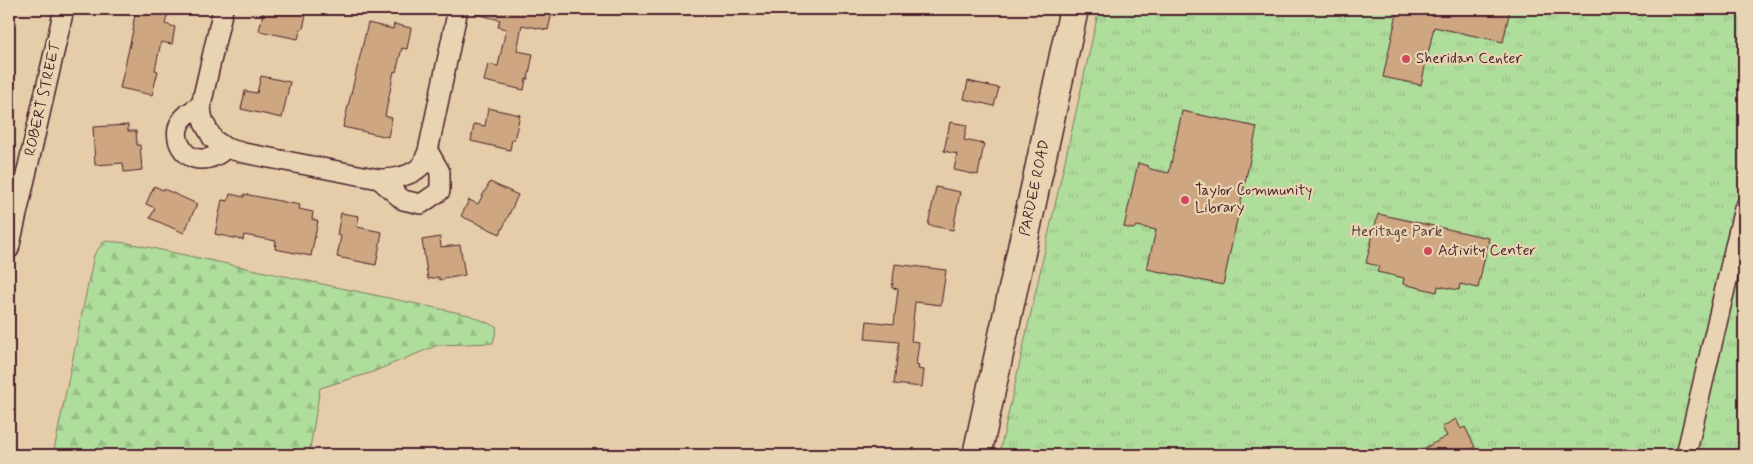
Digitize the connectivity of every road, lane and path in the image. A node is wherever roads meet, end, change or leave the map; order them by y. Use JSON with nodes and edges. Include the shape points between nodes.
{"nodes":[{"id":1,"x":64,"y":9,"type":"edge"},
{"id":2,"x":223,"y":9,"type":"edge"},
{"id":3,"x":458,"y":9,"type":"edge"},
{"id":4,"x":1074,"y":9,"type":"edge"},
{"id":5,"x":201,"y":105,"type":"junction"},
{"id":6,"x":226,"y":148,"type":"junction"},
{"id":7,"x":428,"y":152,"type":"junction"},
{"id":8,"x":379,"y":179,"type":"junction"},
{"id":9,"x":1744,"y":208,"type":"edge"},
{"id":10,"x":9,"y":249,"type":"edge"},
{"id":11,"x":977,"y":455,"type":"edge"},
{"id":12,"x":1686,"y":455,"type":"edge"}],
"edges":[{"from":1,"to":10,"type":"street","name":"ROBERT STREET"},
{"from":2,"to":5,"type":"street"},
{"from":3,"to":7,"type":"street"},
{"from":4,"to":11,"type":"main road","name":"PARDEE ROAD"},
{"from":5,"to":6,"type":"street","via":[[208,131]]},
{"from":5,"to":6,"type":"street","via":[[180,122],[177,131],[182,149],[190,156],[205,160]]},
{"from":6,"to":8,"type":"street"},
{"from":7,"to":8,"type":"street","via":[[421,166],[407,175]]},
{"from":7,"to":8,"type":"street","via":[[440,172],[440,191],[421,204],[404,200]]},
{"from":9,"to":12,"type":"street"}]}
